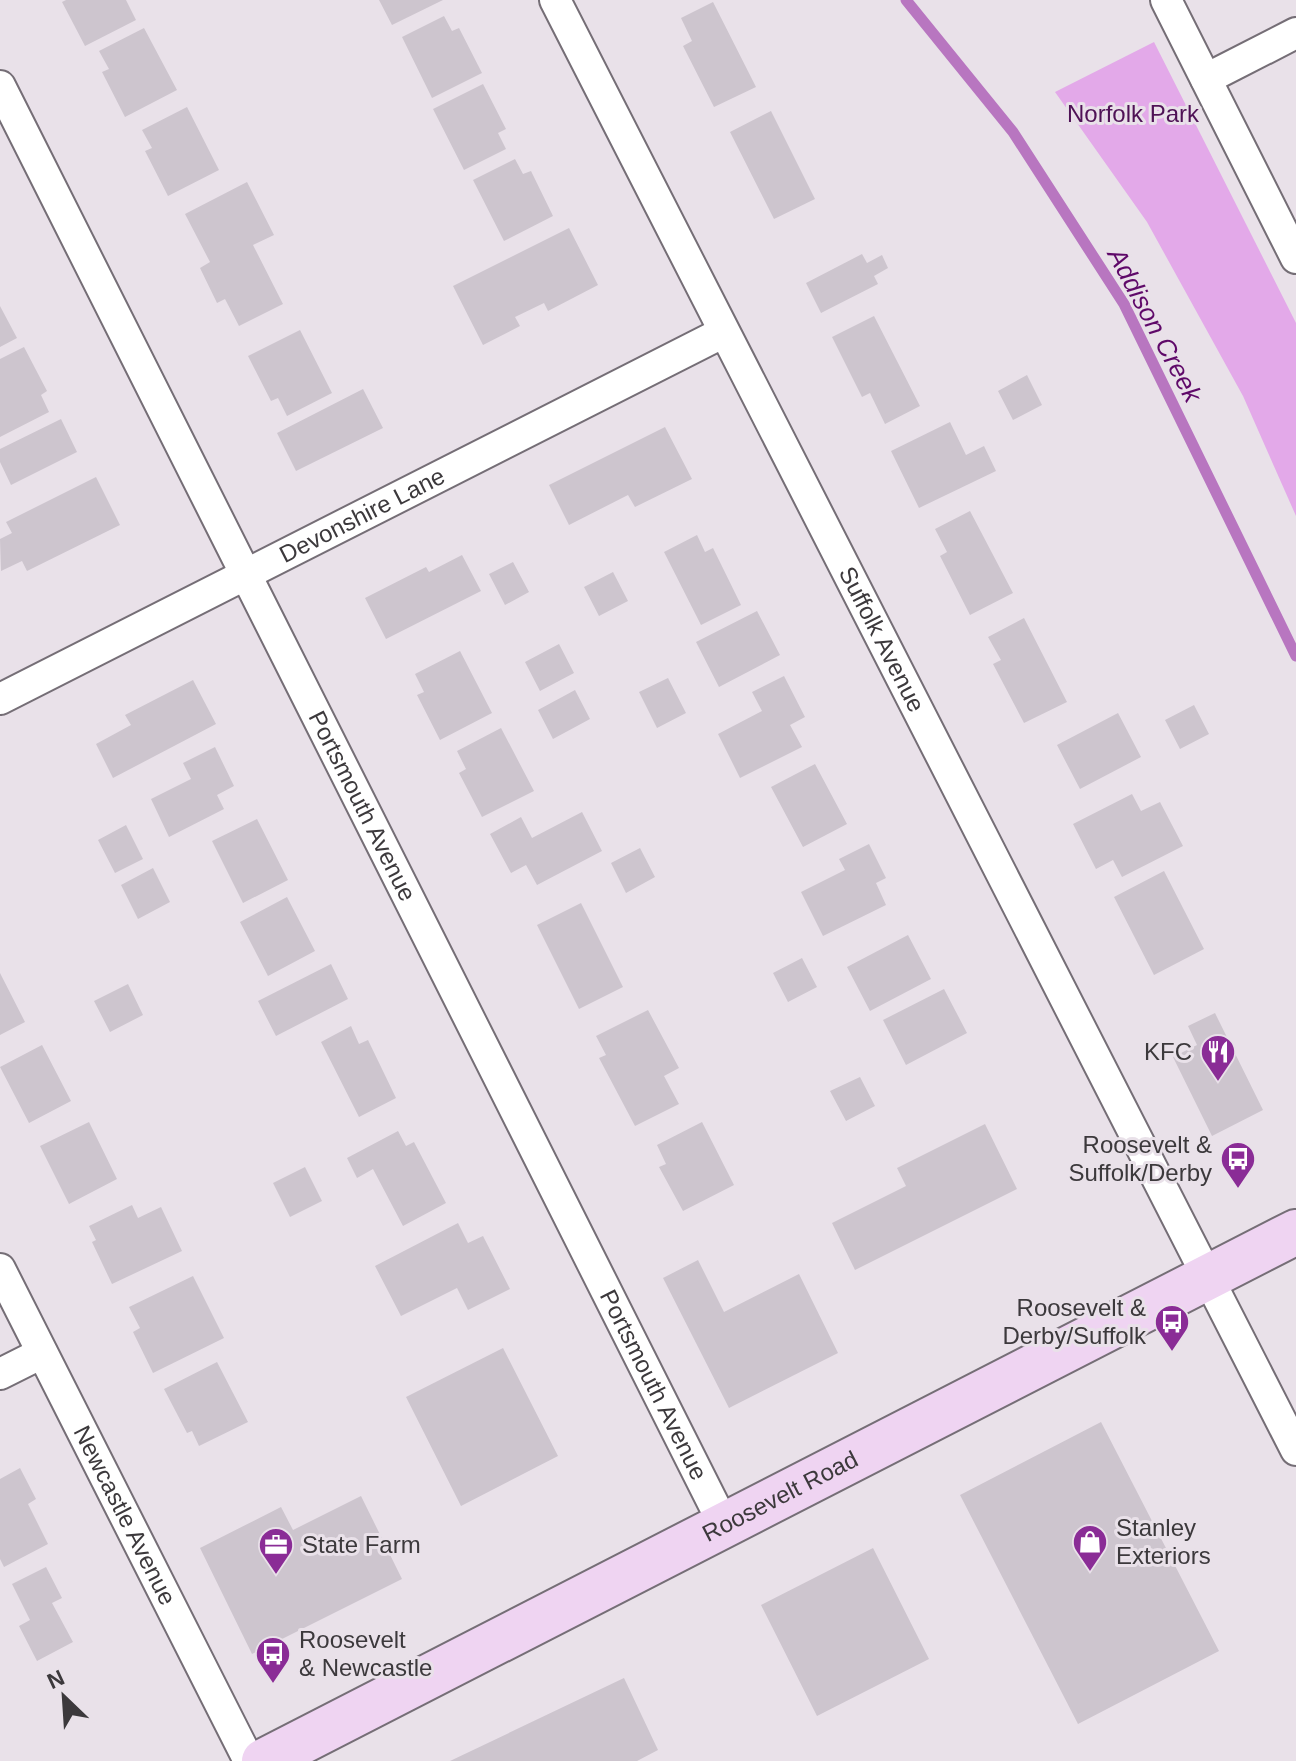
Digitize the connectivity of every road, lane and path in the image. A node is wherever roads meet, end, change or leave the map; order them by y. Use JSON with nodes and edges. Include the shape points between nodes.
{"nodes":[{"id":1,"x":555,"y":0,"type":"edge"},
{"id":2,"x":1166,"y":0,"type":"edge"},
{"id":3,"x":1296,"y":33,"type":"edge"},
{"id":4,"x":1206,"y":79,"type":"junction"},
{"id":5,"x":0,"y":86,"type":"edge"},
{"id":6,"x":1296,"y":258,"type":"edge"},
{"id":7,"x":722,"y":333,"type":"junction"},
{"id":8,"x":246,"y":576,"type":"junction"},
{"id":9,"x":0,"y":699,"type":"edge"},
{"id":10,"x":1296,"y":1232,"type":"edge"},
{"id":11,"x":0,"y":1269,"type":"edge"},
{"id":12,"x":1210,"y":1276,"type":"junction"},
{"id":13,"x":42,"y":1353,"type":"junction"},
{"id":14,"x":0,"y":1374,"type":"edge"},
{"id":15,"x":1296,"y":1450,"type":"edge"},
{"id":16,"x":724,"y":1525,"type":"junction"},
{"id":17,"x":249,"y":1761,"type":"edge"},
{"id":18,"x":264,"y":1761,"type":"edge"}],
"edges":[{"from":1,"to":7,"type":"street","name":"Suffolk Avenue"},
{"from":2,"to":4,"type":"street"},
{"from":3,"to":4,"type":"street"},
{"from":4,"to":6,"type":"street"},
{"from":5,"to":8,"type":"street","name":"Portsmouth Avenue"},
{"from":7,"to":8,"type":"street","name":"Devonshire Lane"},
{"from":7,"to":12,"type":"street","name":"Suffolk Avenue"},
{"from":8,"to":9,"type":"street","name":"Devonshire Lane"},
{"from":8,"to":16,"type":"street","name":"Portsmouth Avenue"},
{"from":10,"to":12,"type":"main road","name":"Roosevelt Road"},
{"from":11,"to":13,"type":"street","name":"Newcastle Avenue"},
{"from":12,"to":15,"type":"street","name":"Suffolk Avenue"},
{"from":12,"to":16,"type":"main road","name":"Roosevelt Road"},
{"from":13,"to":14,"type":"street"},
{"from":13,"to":17,"type":"street","name":"Newcastle Avenue"},
{"from":16,"to":18,"type":"main road","name":"Roosevelt Road"}]}
